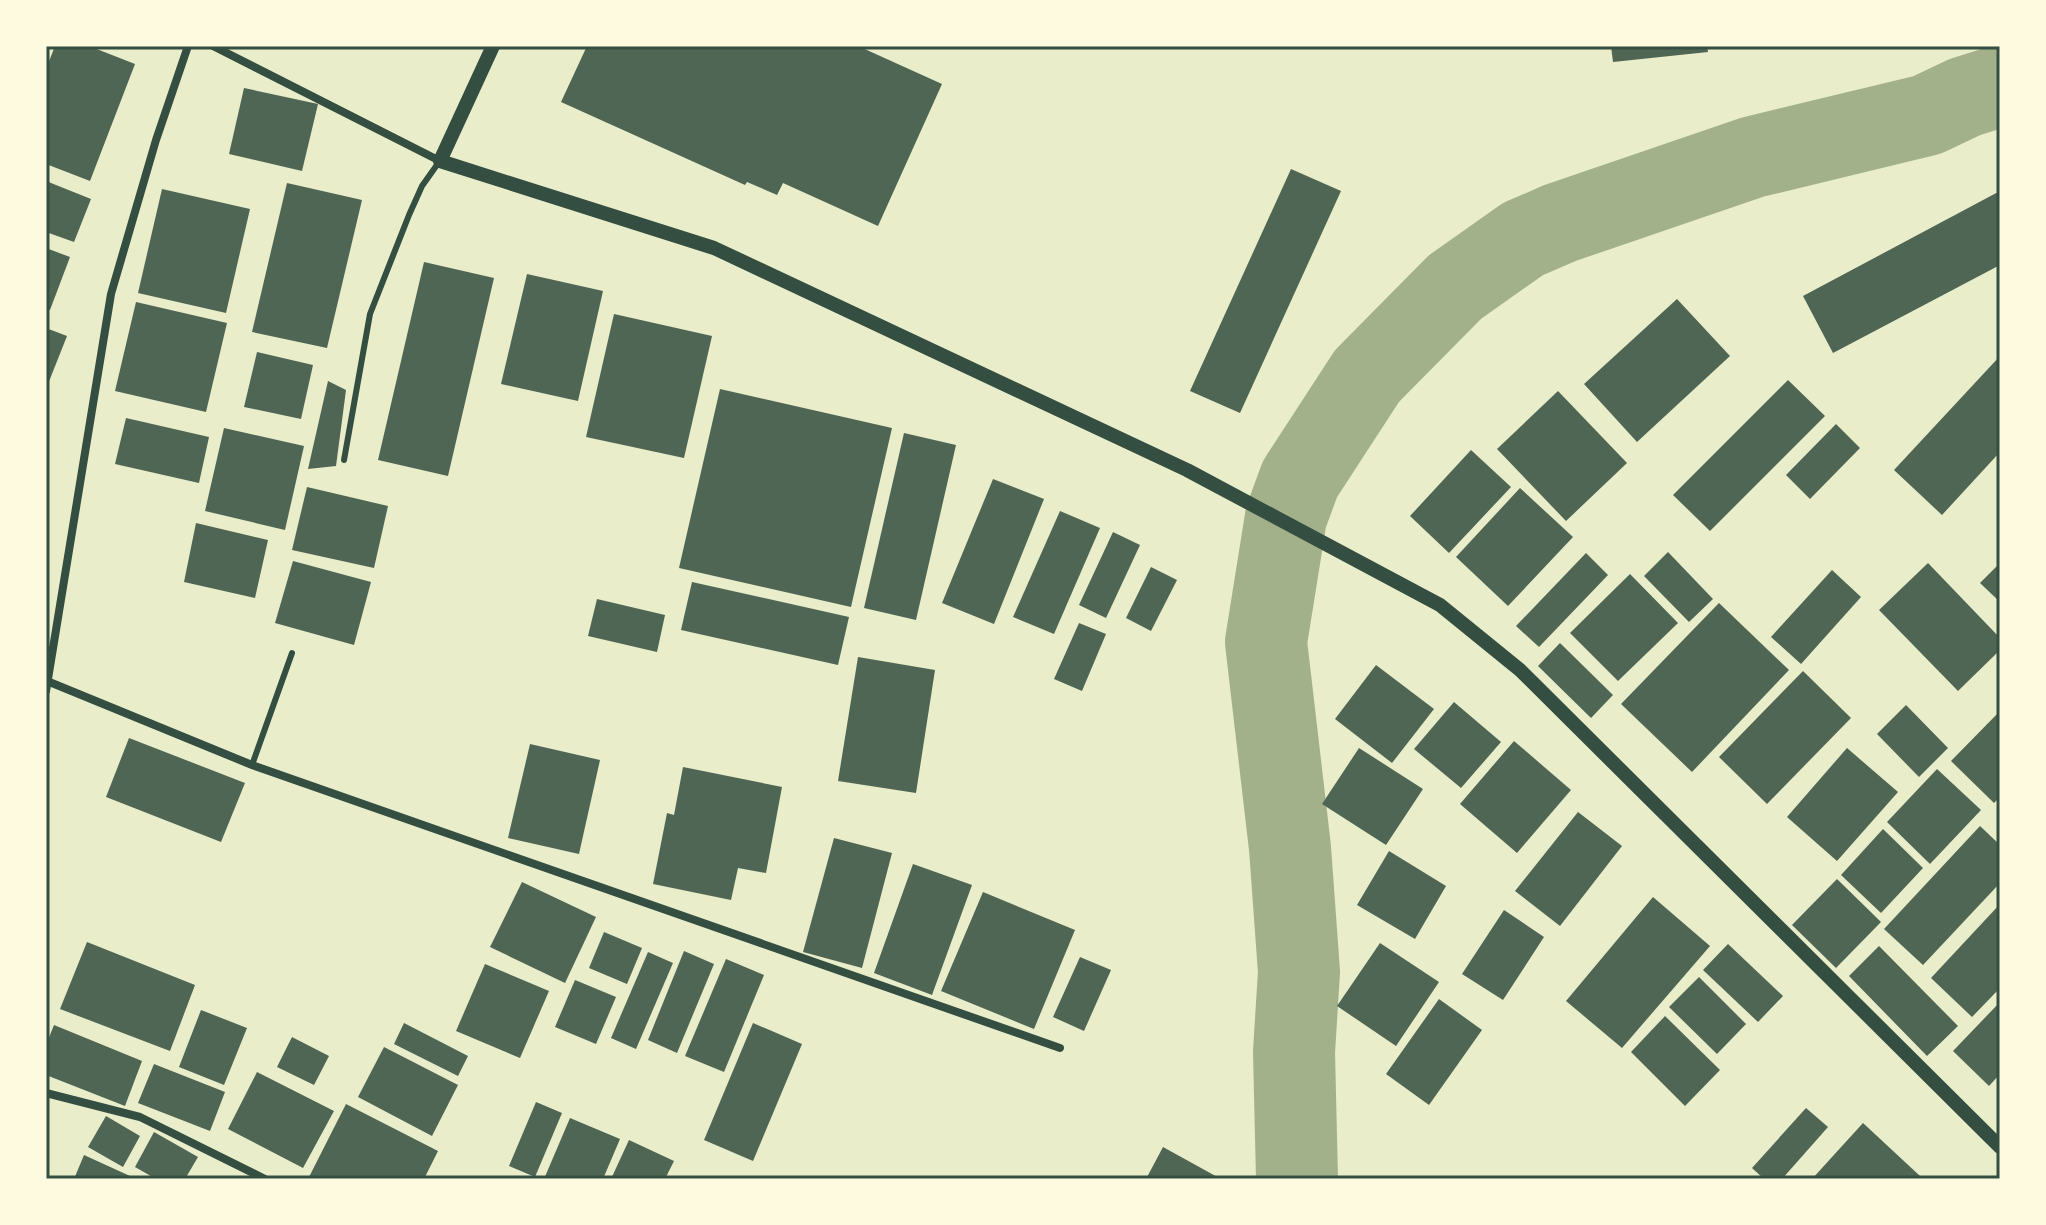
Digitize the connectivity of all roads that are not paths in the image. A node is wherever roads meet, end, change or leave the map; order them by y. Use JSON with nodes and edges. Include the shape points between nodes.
{"nodes":[{"id":1,"x":188,"y":46,"type":"edge"},
{"id":2,"x":213,"y":46,"type":"edge"},
{"id":3,"x":493,"y":46,"type":"edge"},
{"id":4,"x":440,"y":161,"type":"junction"},
{"id":5,"x":344,"y":460,"type":"dead end"},
{"id":6,"x":292,"y":653,"type":"dead end"},
{"id":7,"x":47,"y":681,"type":"edge"},
{"id":8,"x":46,"y":691,"type":"edge"},
{"id":9,"x":252,"y":765,"type":"junction"},
{"id":10,"x":1060,"y":1048,"type":"dead end"},
{"id":11,"x":46,"y":1093,"type":"edge"},
{"id":12,"x":2000,"y":1147,"type":"edge"},
{"id":13,"x":265,"y":1179,"type":"edge"}],
"edges":[{"from":1,"to":7,"type":"street","via":[[111,294]]},
{"from":2,"to":4,"type":"street"},
{"from":3,"to":4,"type":"street"},
{"from":4,"to":5,"type":"lane","via":[[422,186],[370,314]]},
{"from":4,"to":12,"type":"street","via":[[714,248],[1187,470],[1440,605],[1520,670]]},
{"from":6,"to":9,"type":"lane"},
{"from":7,"to":8,"type":"street"},
{"from":7,"to":9,"type":"street"},
{"from":9,"to":10,"type":"street"},
{"from":11,"to":13,"type":"street","via":[[140,1117]]}]}
